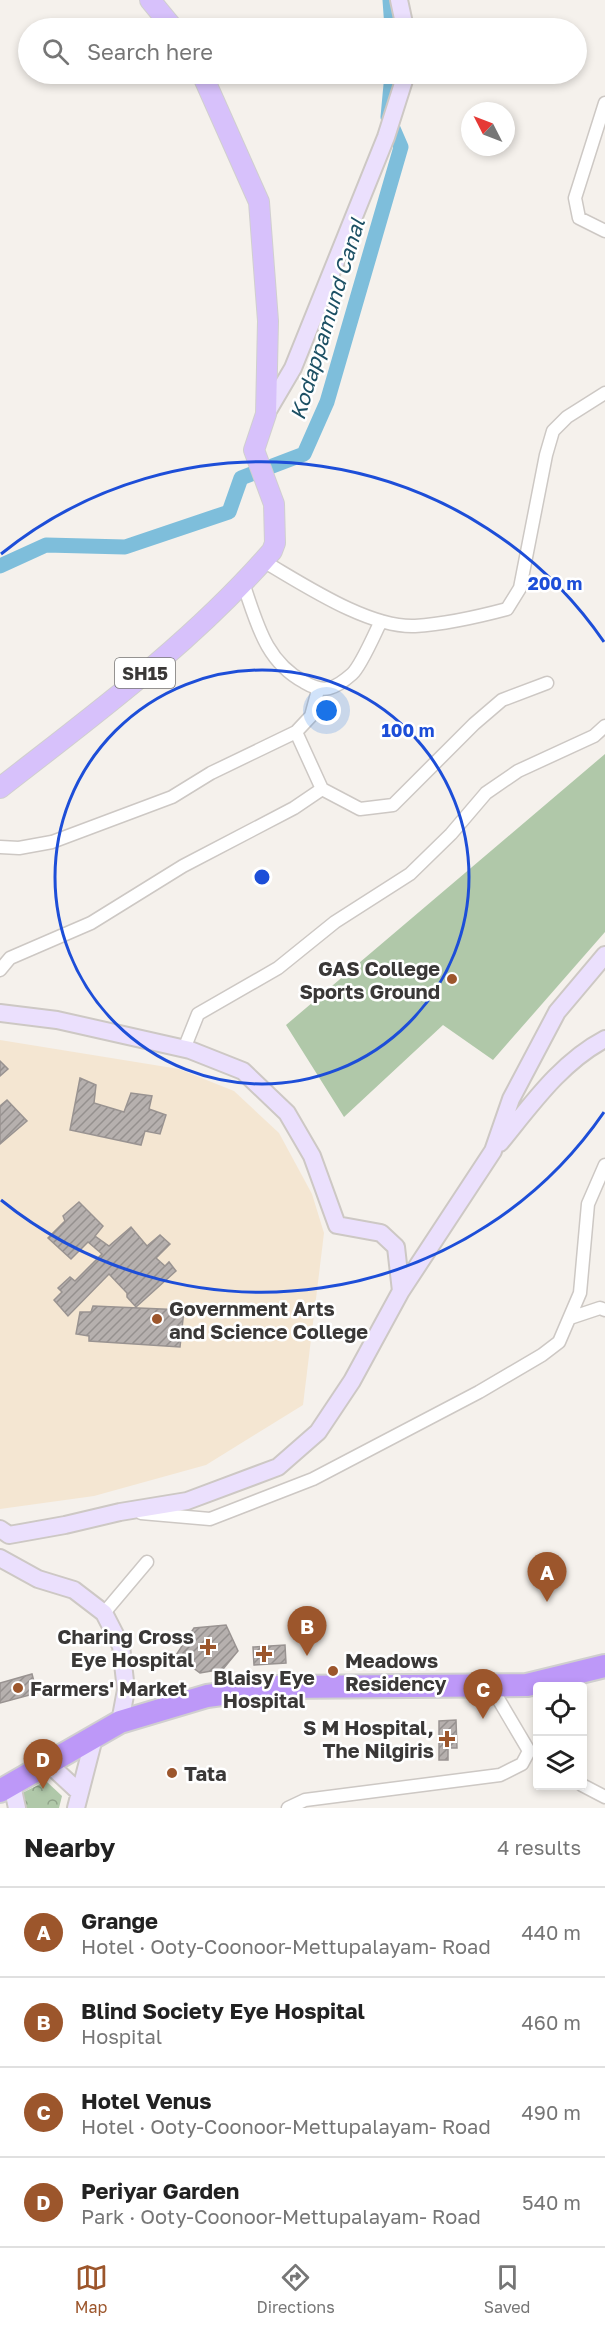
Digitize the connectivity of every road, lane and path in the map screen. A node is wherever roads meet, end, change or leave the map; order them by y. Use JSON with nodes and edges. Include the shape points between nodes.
{"nodes":[{"id":1,"x":150,"y":0,"type":"edge"},
{"id":2,"x":399,"y":0,"type":"edge"},
{"id":3,"x":165,"y":18,"type":"edge"},
{"id":4,"x":403,"y":18,"type":"edge"},
{"id":5,"x":206,"y":84,"type":"edge"},
{"id":6,"x":403,"y":84,"type":"edge"},
{"id":7,"x":605,"y":103,"type":"edge"},
{"id":8,"x":605,"y":231,"type":"edge"},
{"id":9,"x":605,"y":393,"type":"edge"},
{"id":10,"x":263,"y":420,"type":"junction"},
{"id":11,"x":263,"y":561,"type":"junction"},
{"id":12,"x":243,"y":583,"type":"junction"},
{"id":13,"x":381,"y":621,"type":"junction"},
{"id":14,"x":547,"y":683,"type":"dead end"},
{"id":15,"x":318,"y":690,"type":"junction"},
{"id":16,"x":605,"y":726,"type":"edge"},
{"id":17,"x":296,"y":732,"type":"junction"},
{"id":18,"x":0,"y":788,"type":"edge"},
{"id":19,"x":322,"y":789,"type":"junction"},
{"id":20,"x":0,"y":847,"type":"edge"},
{"id":21,"x":605,"y":955,"type":"edge"},
{"id":22,"x":0,"y":970,"type":"edge"},
{"id":23,"x":0,"y":1013,"type":"edge"},
{"id":24,"x":605,"y":1039,"type":"edge"},
{"id":25,"x":184,"y":1049,"type":"junction"},
{"id":26,"x":494,"y":1151,"type":"junction"},
{"id":27,"x":605,"y":1165,"type":"edge"},
{"id":28,"x":401,"y":1291,"type":"junction"},
{"id":29,"x":605,"y":1310,"type":"edge"},
{"id":30,"x":570,"y":1318,"type":"junction"},
{"id":31,"x":120,"y":1512,"type":"junction"},
{"id":32,"x":0,"y":1529,"type":"edge"},
{"id":33,"x":0,"y":1558,"type":"edge"},
{"id":34,"x":147,"y":1562,"type":"dead end"},
{"id":35,"x":104,"y":1613,"type":"junction"},
{"id":36,"x":605,"y":1666,"type":"edge"},
{"id":37,"x":490,"y":1685,"type":"junction"},
{"id":38,"x":120,"y":1722,"type":"junction"},
{"id":39,"x":94,"y":1737,"type":"junction"},
{"id":40,"x":533,"y":1754,"type":"edge"},
{"id":41,"x":49,"y":1764,"type":"junction"},
{"id":42,"x":6,"y":1788,"type":"edge"},
{"id":43,"x":587,"y":1788,"type":"edge"},
{"id":44,"x":605,"y":1797,"type":"edge"},
{"id":45,"x":77,"y":1800,"type":"edge"},
{"id":46,"x":17,"y":1808,"type":"edge"},
{"id":47,"x":288,"y":1808,"type":"edge"}],
"edges":[{"from":1,"to":3,"type":"main road"},
{"from":2,"to":4,"type":"street"},
{"from":5,"to":10,"type":"main road","number":"SH15","via":[[258,202],[268,321]]},
{"from":6,"to":10,"type":"street","via":[[386,137],[293,368]]},
{"from":7,"to":8,"type":"street","via":[[575,198],[579,218]]},
{"from":9,"to":13,"type":"street","via":[[553,430],[520,588],[507,609],[414,626]]},
{"from":10,"to":11,"type":"main road","number":"SH15","via":[[254,450],[274,504],[275,543]]},
{"from":11,"to":12,"type":"main road","number":"SH15"},
{"from":11,"to":13,"type":"street","via":[[335,602]]},
{"from":12,"to":15,"type":"street","via":[[270,652],[288,674]]},
{"from":12,"to":18,"type":"main road","number":"SH15","via":[[144,674]]},
{"from":13,"to":15,"type":"street","via":[[354,673],[328,689]]},
{"from":14,"to":19,"type":"street","via":[[502,700],[393,805],[360,809]]},
{"from":15,"to":17,"type":"street","via":[[311,716]]},
{"from":16,"to":25,"type":"street","via":[[594,736],[518,771],[486,793],[410,874],[335,922],[278,968],[198,1014]]},
{"from":17,"to":19,"type":"street"},
{"from":17,"to":20,"type":"street","via":[[211,773],[172,797],[52,842]]},
{"from":19,"to":22,"type":"street","via":[[294,808],[183,866],[91,923],[10,958]]},
{"from":21,"to":26,"type":"street","via":[[557,1012],[511,1099]]},
{"from":23,"to":25,"type":"street","via":[[57,1020]]},
{"from":24,"to":26,"type":"street","via":[[566,1066]]},
{"from":25,"to":28,"type":"street","via":[[243,1071],[286,1113],[312,1156],[337,1224],[381,1233],[396,1247]]},
{"from":26,"to":28,"type":"street"},
{"from":27,"to":30,"type":"street","via":[[588,1204],[580,1293]]},
{"from":28,"to":31,"type":"street","via":[[352,1381],[318,1432],[279,1467],[187,1501]]},
{"from":29,"to":30,"type":"street","via":[[600,1308]]},
{"from":30,"to":31,"type":"street","via":[[559,1342],[542,1355],[480,1392],[313,1479],[210,1519]]},
{"from":31,"to":32,"type":"street","via":[[9,1535]]},
{"from":33,"to":35,"type":"street","via":[[38,1579],[74,1590]]},
{"from":34,"to":35,"type":"street"},
{"from":35,"to":38,"type":"street","via":[[121,1646],[126,1690]]},
{"from":36,"to":37,"type":"highway","via":[[527,1685]]},
{"from":37,"to":38,"type":"highway","via":[[276,1687],[207,1696]]},
{"from":37,"to":40,"type":"street"},
{"from":38,"to":39,"type":"highway"},
{"from":39,"to":41,"type":"highway"},
{"from":39,"to":45,"type":"street"},
{"from":40,"to":47,"type":"street","via":[[500,1775],[306,1800]]},
{"from":41,"to":42,"type":"highway"},
{"from":41,"to":45,"type":"street"},
{"from":42,"to":46,"type":"street"},
{"from":43,"to":44,"type":"street"}]}
